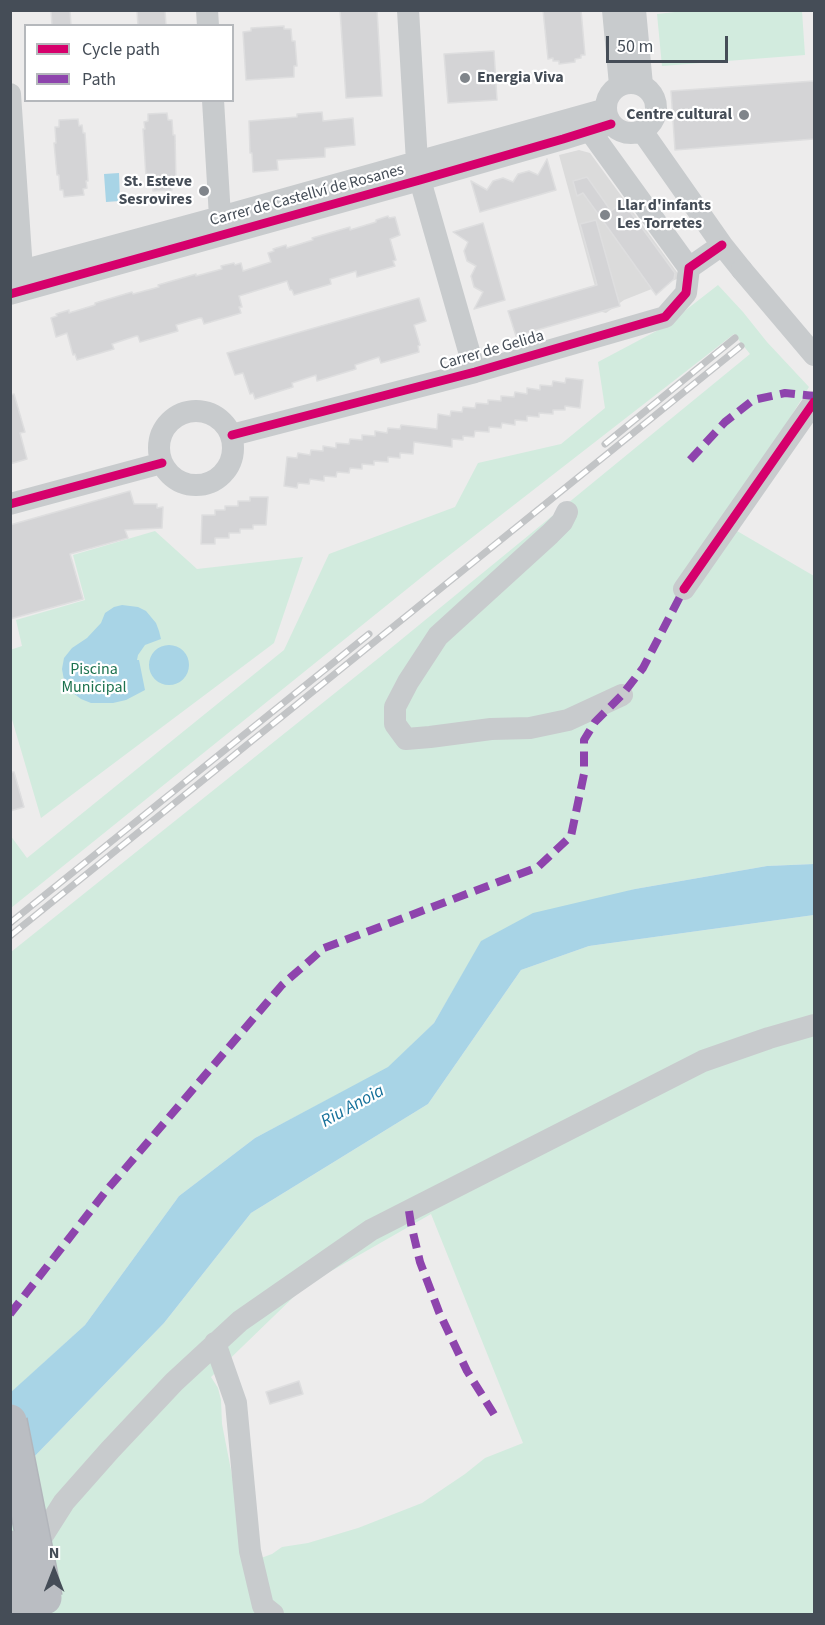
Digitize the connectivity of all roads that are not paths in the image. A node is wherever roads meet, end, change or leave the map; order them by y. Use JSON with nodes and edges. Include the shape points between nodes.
{"nodes":[{"id":1,"x":408,"y":10,"type":"edge"},
{"id":2,"x":613,"y":10,"type":"edge"},
{"id":3,"x":635,"y":10,"type":"edge"},
{"id":4,"x":631,"y":85,"type":"junction"},
{"id":5,"x":10,"y":94,"type":"edge"},
{"id":6,"x":213,"y":102,"type":"edge"},
{"id":7,"x":602,"y":121,"type":"junction"},
{"id":8,"x":642,"y":131,"type":"junction"},
{"id":9,"x":419,"y":171,"type":"junction"},
{"id":10,"x":223,"y":226,"type":"junction"},
{"id":11,"x":722,"y":245,"type":"junction"},
{"id":12,"x":689,"y":268,"type":"junction"},
{"id":13,"x":18,"y":282,"type":"edge"},
{"id":14,"x":814,"y":355,"type":"edge"},
{"id":15,"x":475,"y":372,"type":"junction"},
{"id":16,"x":814,"y":402,"type":"edge"},
{"id":17,"x":232,"y":435,"type":"junction"},
{"id":18,"x":162,"y":463,"type":"junction"},
{"id":19,"x":10,"y":504,"type":"edge"},
{"id":20,"x":567,"y":512,"type":"dead end"},
{"id":21,"x":684,"y":589,"type":"dead end"},
{"id":22,"x":622,"y":695,"type":"dead end"},
{"id":23,"x":814,"y":1025,"type":"edge"},
{"id":24,"x":215,"y":1343,"type":"junction"},
{"id":25,"x":10,"y":1421,"type":"edge"},
{"id":26,"x":10,"y":1547,"type":"edge"},
{"id":27,"x":10,"y":1585,"type":"edge"},
{"id":28,"x":34,"y":1606,"type":"edge"},
{"id":29,"x":273,"y":1614,"type":"edge"}],
"edges":[{"from":1,"to":9,"type":"street"},
{"from":2,"to":4,"type":"street"},
{"from":3,"to":4,"type":"street"},
{"from":4,"to":7,"type":"street","via":[[609,95]]},
{"from":4,"to":8,"type":"street","via":[[649,90],[656,104],[654,120]]},
{"from":5,"to":13,"type":"street"},
{"from":6,"to":10,"type":"street"},
{"from":7,"to":8,"type":"street","via":[[625,133]]},
{"from":7,"to":9,"type":"street","name":"Carrer de Castellví de Rosanes"},
{"from":7,"to":12,"type":"street"},
{"from":8,"to":11,"type":"street"},
{"from":9,"to":10,"type":"street","name":"Carrer de Castellví de Rosanes"},
{"from":9,"to":15,"type":"street"},
{"from":10,"to":13,"type":"street","name":"Carrer de Castellví de Rosanes"},
{"from":11,"to":12,"type":"street"},
{"from":11,"to":14,"type":"street","bridge":true},
{"from":12,"to":15,"type":"street","name":"Carrer de Gelida","via":[[686,293],[665,317]]},
{"from":15,"to":17,"type":"street","name":"Carrer de Gelida"},
{"from":16,"to":21,"type":"street"},
{"from":17,"to":18,"type":"street","via":[[232,460],[216,480],[191,485],[179,481]]},
{"from":17,"to":18,"type":"street","via":[[217,417],[206,412],[182,413],[164,428],[159,451]]},
{"from":18,"to":19,"type":"street"},
{"from":20,"to":22,"type":"street","via":[[550,534],[438,636],[395,707],[395,724],[406,739],[530,728],[568,720]]},
{"from":23,"to":24,"type":"street","via":[[703,1061],[371,1230],[240,1321]]},
{"from":24,"to":27,"type":"street","via":[[64,1502]]},
{"from":24,"to":29,"type":"street","via":[[236,1403],[250,1551],[263,1606]]},
{"from":25,"to":28,"type":"highway","bridge":true},
{"from":26,"to":28,"type":"highway","bridge":true}]}
